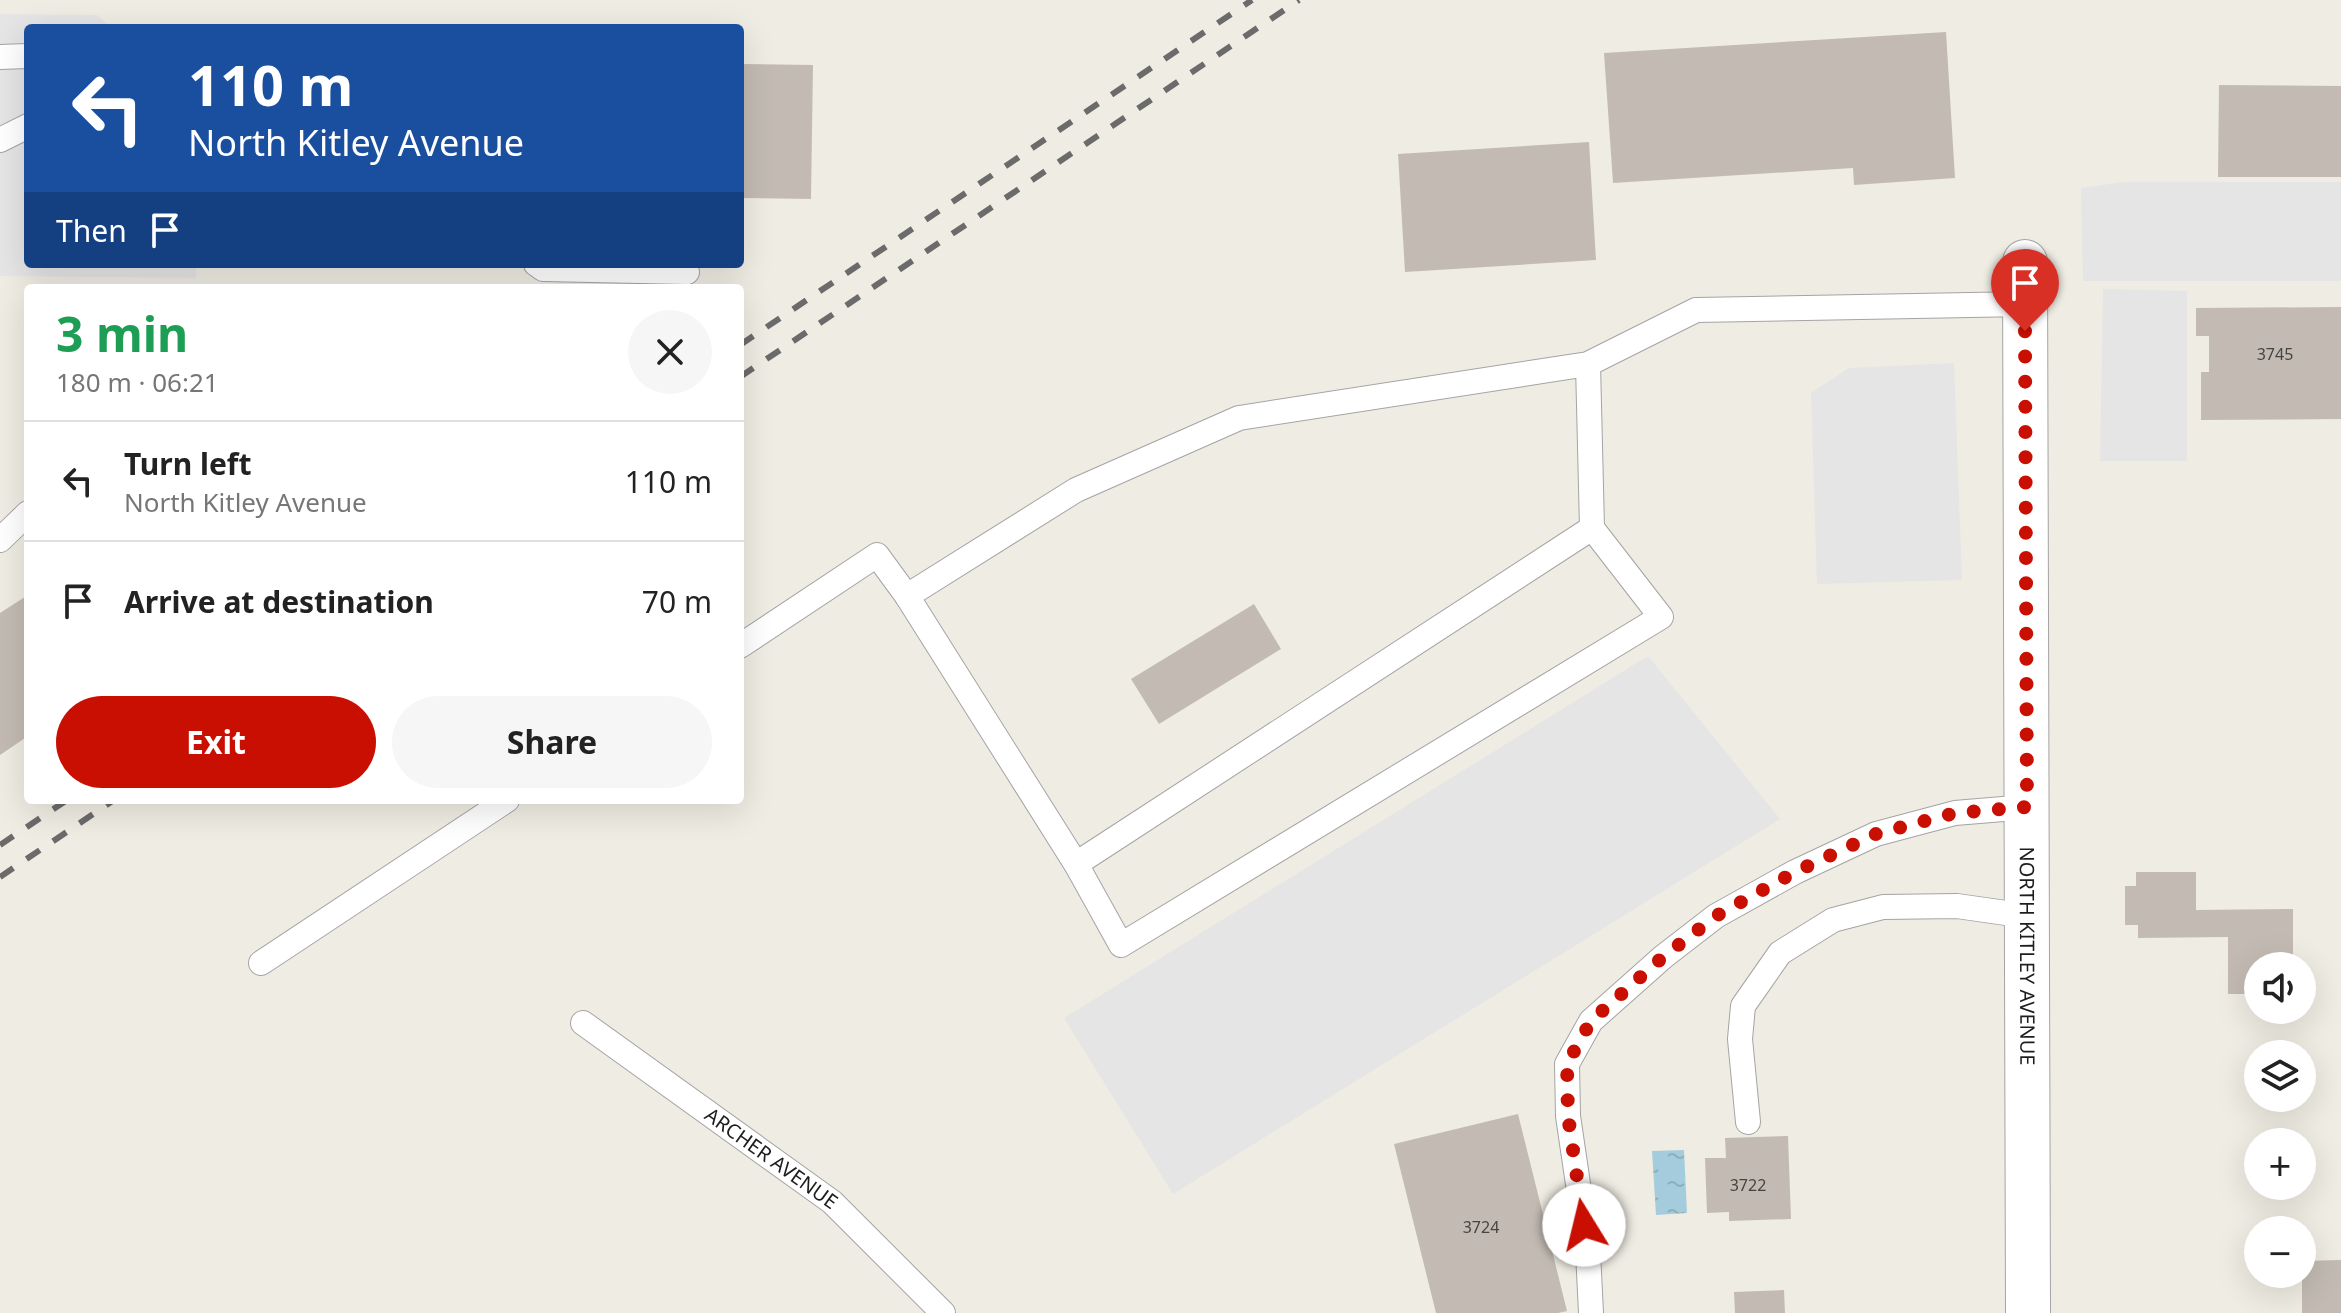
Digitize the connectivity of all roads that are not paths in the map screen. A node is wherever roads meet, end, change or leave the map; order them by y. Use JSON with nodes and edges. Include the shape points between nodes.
{"nodes":[{"id":1,"x":24,"y":56,"type":"edge"},
{"id":2,"x":0,"y":57,"type":"edge"},
{"id":3,"x":24,"y":128,"type":"edge"},
{"id":4,"x":0,"y":140,"type":"edge"},
{"id":5,"x":542,"y":268,"type":"edge"},
{"id":6,"x":687,"y":272,"type":"dead end"},
{"id":7,"x":2025,"y":283,"type":"joint"},
{"id":8,"x":1588,"y":364,"type":"junction"},
{"id":9,"x":24,"y":517,"type":"edge"},
{"id":10,"x":1592,"y":528,"type":"junction"},
{"id":11,"x":0,"y":540,"type":"edge"},
{"id":12,"x":907,"y":596,"type":"junction"},
{"id":13,"x":744,"y":643,"type":"edge"},
{"id":14,"x":501,"y":804,"type":"edge"},
{"id":15,"x":2027,"y":807,"type":"junction"},
{"id":16,"x":1076,"y":864,"type":"junction"},
{"id":17,"x":2027,"y":916,"type":"junction"},
{"id":18,"x":261,"y":963,"type":"dead end"},
{"id":19,"x":583,"y":1023,"type":"dead end"},
{"id":20,"x":1748,"y":1122,"type":"dead end"},
{"id":21,"x":943,"y":1313,"type":"edge"},
{"id":22,"x":1591,"y":1313,"type":"edge"},
{"id":23,"x":2028,"y":1313,"type":"edge"}],
"edges":[{"from":1,"to":2,"type":"lane"},
{"from":3,"to":4,"type":"lane"},
{"from":5,"to":6,"type":"lane"},
{"from":7,"to":8,"type":"lane","via":[[1696,310]]},
{"from":7,"to":15,"type":"street","name":"NORTH KITLEY AVENUE"},
{"from":8,"to":10,"type":"lane"},
{"from":8,"to":12,"type":"lane","via":[[1239,418],[1076,490]]},
{"from":9,"to":11,"type":"lane"},
{"from":10,"to":16,"type":"lane"},
{"from":10,"to":16,"type":"lane","via":[[1661,617],[1121,945]]},
{"from":12,"to":13,"type":"lane","via":[[877,555]]},
{"from":12,"to":16,"type":"lane"},
{"from":14,"to":18,"type":"lane"},
{"from":15,"to":17,"type":"street","name":"NORTH KITLEY AVENUE"},
{"from":15,"to":22,"type":"lane","via":[[1955,813],[1876,834],[1795,872],[1716,916],[1591,1021],[1567,1064]]},
{"from":17,"to":20,"type":"lane","via":[[1957,906],[1883,907],[1833,920],[1780,953],[1743,1006],[1740,1039]]},
{"from":17,"to":23,"type":"street","name":"NORTH KITLEY AVENUE"},
{"from":19,"to":21,"type":"lane","name":"ARCHER AVENUE","via":[[832,1202]]}]}
